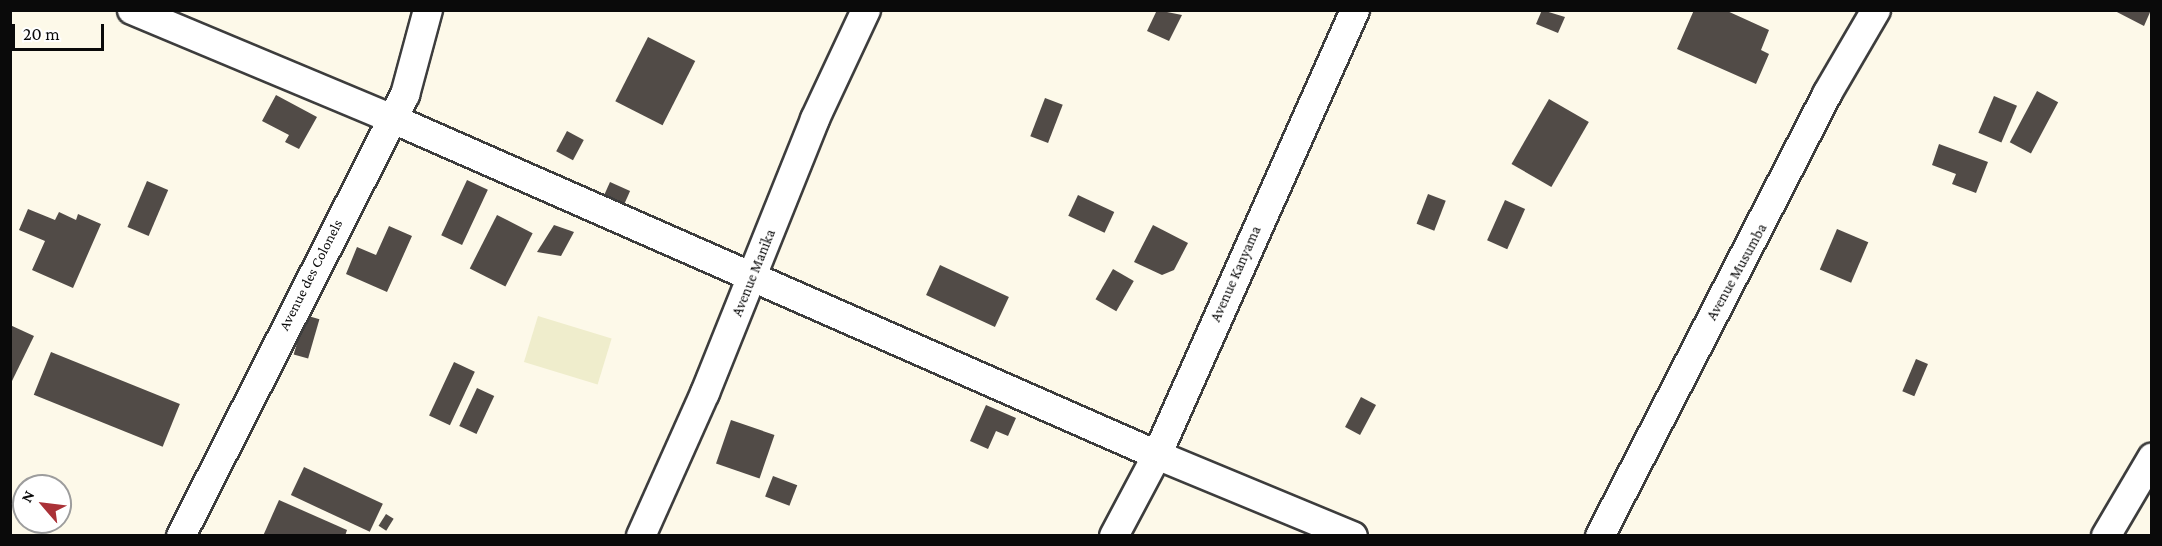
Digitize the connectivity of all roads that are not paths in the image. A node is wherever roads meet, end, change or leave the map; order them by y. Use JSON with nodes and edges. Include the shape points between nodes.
{"nodes":[{"id":1,"x":132,"y":10,"type":"edge"},
{"id":2,"x":428,"y":10,"type":"edge"},
{"id":3,"x":866,"y":10,"type":"edge"},
{"id":4,"x":1355,"y":10,"type":"edge"},
{"id":5,"x":1876,"y":10,"type":"edge"},
{"id":6,"x":393,"y":119,"type":"junction"},
{"id":7,"x":753,"y":278,"type":"junction"},
{"id":8,"x":1156,"y":456,"type":"junction"},
{"id":9,"x":2151,"y":458,"type":"edge"},
{"id":10,"x":181,"y":536,"type":"edge"},
{"id":11,"x":641,"y":536,"type":"edge"},
{"id":12,"x":1114,"y":536,"type":"edge"},
{"id":13,"x":1353,"y":536,"type":"edge"},
{"id":14,"x":1600,"y":536,"type":"edge"},
{"id":15,"x":2106,"y":536,"type":"edge"}],
"edges":[{"from":1,"to":6,"type":"street"},
{"from":2,"to":6,"type":"street","name":"Avenue des Colonels","via":[[405,95]]},
{"from":3,"to":7,"type":"street","name":"Avenue Manika","via":[[815,119]]},
{"from":4,"to":8,"type":"street","name":"Avenue Kanyama"},
{"from":5,"to":14,"type":"street","name":"Avenue Musumba","via":[[1827,94]]},
{"from":6,"to":7,"type":"street"},
{"from":6,"to":10,"type":"street","name":"Avenue des Colonels"},
{"from":7,"to":8,"type":"street"},
{"from":7,"to":11,"type":"street","name":"Avenue Manika"},
{"from":8,"to":12,"type":"street","name":"Avenue Kanyama"},
{"from":8,"to":13,"type":"street"},
{"from":9,"to":15,"type":"street"}]}
